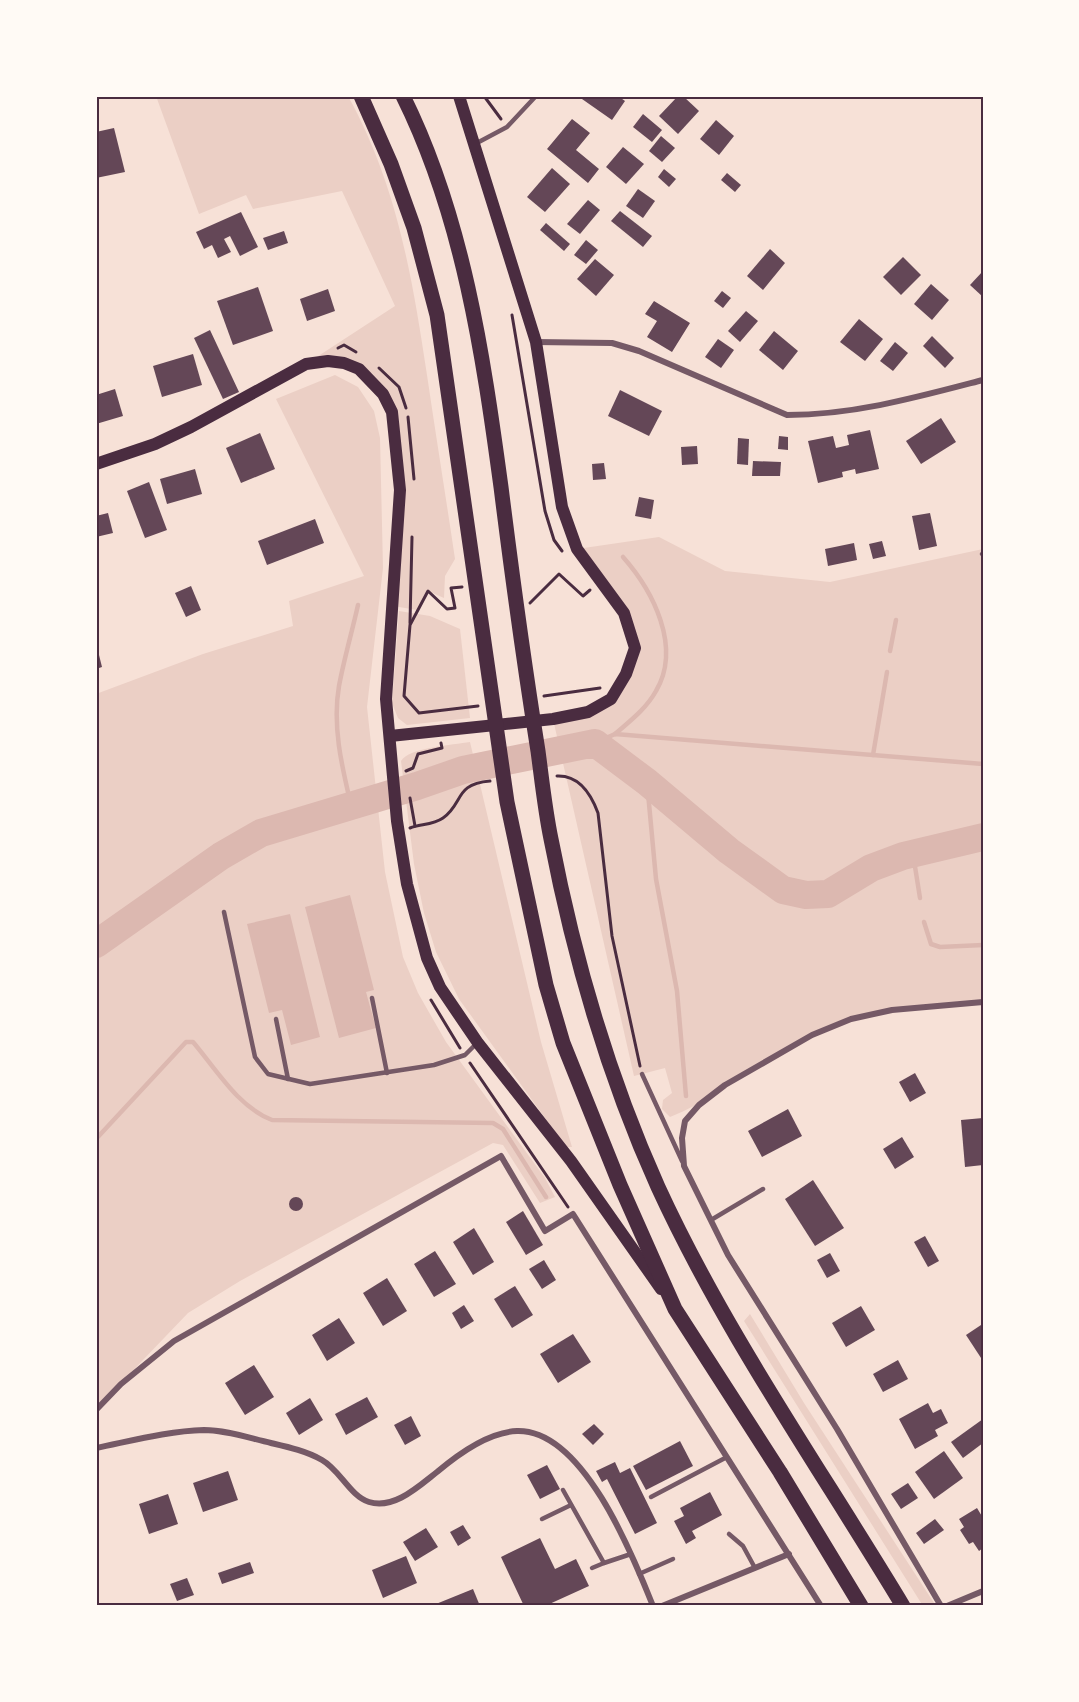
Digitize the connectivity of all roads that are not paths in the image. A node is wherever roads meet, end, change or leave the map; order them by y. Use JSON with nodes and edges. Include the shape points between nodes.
{"nodes":[{"id":1,"x":362,"y":96,"type":"edge"},
{"id":2,"x":403,"y":96,"type":"edge"},
{"id":3,"x":459,"y":96,"type":"edge"},
{"id":4,"x":536,"y":96,"type":"edge"},
{"id":5,"x":475,"y":144,"type":"junction"},
{"id":6,"x":536,"y":342,"type":"junction"},
{"id":7,"x":983,"y":380,"type":"edge"},
{"id":8,"x":96,"y":465,"type":"edge"},
{"id":9,"x":390,"y":736,"type":"junction"},
{"id":10,"x":224,"y":912,"type":"dead end"},
{"id":11,"x":372,"y":998,"type":"dead end"},
{"id":12,"x":983,"y":1002,"type":"edge"},
{"id":13,"x":276,"y":1019,"type":"dead end"},
{"id":14,"x":478,"y":1043,"type":"junction"},
{"id":15,"x":387,"y":1073,"type":"junction"},
{"id":16,"x":642,"y":1074,"type":"dead end"},
{"id":17,"x":288,"y":1079,"type":"junction"},
{"id":18,"x":684,"y":1166,"type":"junction"},
{"id":19,"x":763,"y":1189,"type":"dead end"},
{"id":20,"x":711,"y":1220,"type":"junction"},
{"id":21,"x":675,"y":1309,"type":"junction"},
{"id":22,"x":96,"y":1410,"type":"edge"},
{"id":23,"x":96,"y":1448,"type":"edge"},
{"id":24,"x":727,"y":1457,"type":"junction"},
{"id":25,"x":563,"y":1490,"type":"dead end"},
{"id":26,"x":651,"y":1497,"type":"dead end"},
{"id":27,"x":571,"y":1505,"type":"junction"},
{"id":28,"x":542,"y":1519,"type":"dead end"},
{"id":29,"x":729,"y":1534,"type":"dead end"},
{"id":30,"x":631,"y":1554,"type":"junction"},
{"id":31,"x":789,"y":1554,"type":"junction"},
{"id":32,"x":673,"y":1559,"type":"dead end"},
{"id":33,"x":604,"y":1563,"type":"junction"},
{"id":34,"x":592,"y":1568,"type":"dead end"},
{"id":35,"x":755,"y":1568,"type":"junction"},
{"id":36,"x":639,"y":1574,"type":"junction"},
{"id":37,"x":983,"y":1591,"type":"edge"},
{"id":38,"x":653,"y":1606,"type":"edge"},
{"id":39,"x":662,"y":1606,"type":"edge"},
{"id":40,"x":821,"y":1606,"type":"edge"},
{"id":41,"x":861,"y":1606,"type":"edge"},
{"id":42,"x":903,"y":1606,"type":"edge"},
{"id":43,"x":941,"y":1606,"type":"edge"},
{"id":44,"x":947,"y":1606,"type":"edge"}],
"edges":[{"from":1,"to":21,"type":"highway","via":[[414,228],[437,315],[507,802],[543,975],[563,1043]]},
{"from":2,"to":42,"type":"highway","via":[[433,165],[470,290],[550,837],[604,1048],[658,1187],[730,1323]]},
{"from":3,"to":5,"type":"main road"},
{"from":4,"to":5,"type":"lane","via":[[507,127]]},
{"from":5,"to":6,"type":"main road"},
{"from":6,"to":7,"type":"street","via":[[612,343],[787,415],[891,404]]},
{"from":6,"to":9,"type":"main road","via":[[562,507],[577,549],[624,613],[635,648],[626,674],[610,699],[588,712]]},
{"from":8,"to":9,"type":"main road","via":[[191,427],[306,364],[344,363],[372,380],[392,412],[399,466],[387,676]]},
{"from":9,"to":14,"type":"main road","via":[[407,884],[427,958],[440,987]]},
{"from":10,"to":17,"type":"lane","via":[[255,1057],[268,1074]]},
{"from":11,"to":15,"type":"lane"},
{"from":12,"to":18,"type":"street","via":[[892,1010],[850,1019],[776,1054],[699,1105],[685,1121]]},
{"from":13,"to":17,"type":"lane"},
{"from":14,"to":15,"type":"lane","via":[[465,1055]]},
{"from":14,"to":21,"type":"main road","via":[[571,1161]]},
{"from":15,"to":17,"type":"lane","via":[[310,1084]]},
{"from":16,"to":18,"type":"lane"},
{"from":18,"to":20,"type":"street"},
{"from":19,"to":20,"type":"lane"},
{"from":20,"to":43,"type":"street","via":[[728,1255]]},
{"from":21,"to":41,"type":"highway"},
{"from":22,"to":24,"type":"street","via":[[174,1341],[501,1156],[545,1231],[573,1214]]},
{"from":23,"to":30,"type":"street","via":[[184,1432],[226,1432],[322,1460],[360,1497],[382,1504],[407,1494],[476,1446],[505,1433],[525,1432],[550,1441],[577,1464]]},
{"from":24,"to":26,"type":"lane"},
{"from":24,"to":31,"type":"street"},
{"from":25,"to":27,"type":"lane"},
{"from":27,"to":28,"type":"lane"},
{"from":27,"to":33,"type":"lane"},
{"from":29,"to":35,"type":"lane","via":[[743,1546]]},
{"from":30,"to":33,"type":"lane"},
{"from":30,"to":36,"type":"street"},
{"from":31,"to":35,"type":"street"},
{"from":31,"to":40,"type":"street"},
{"from":32,"to":36,"type":"lane"},
{"from":33,"to":34,"type":"lane"},
{"from":35,"to":39,"type":"street"},
{"from":36,"to":38,"type":"street"},
{"from":37,"to":44,"type":"street"}]}
